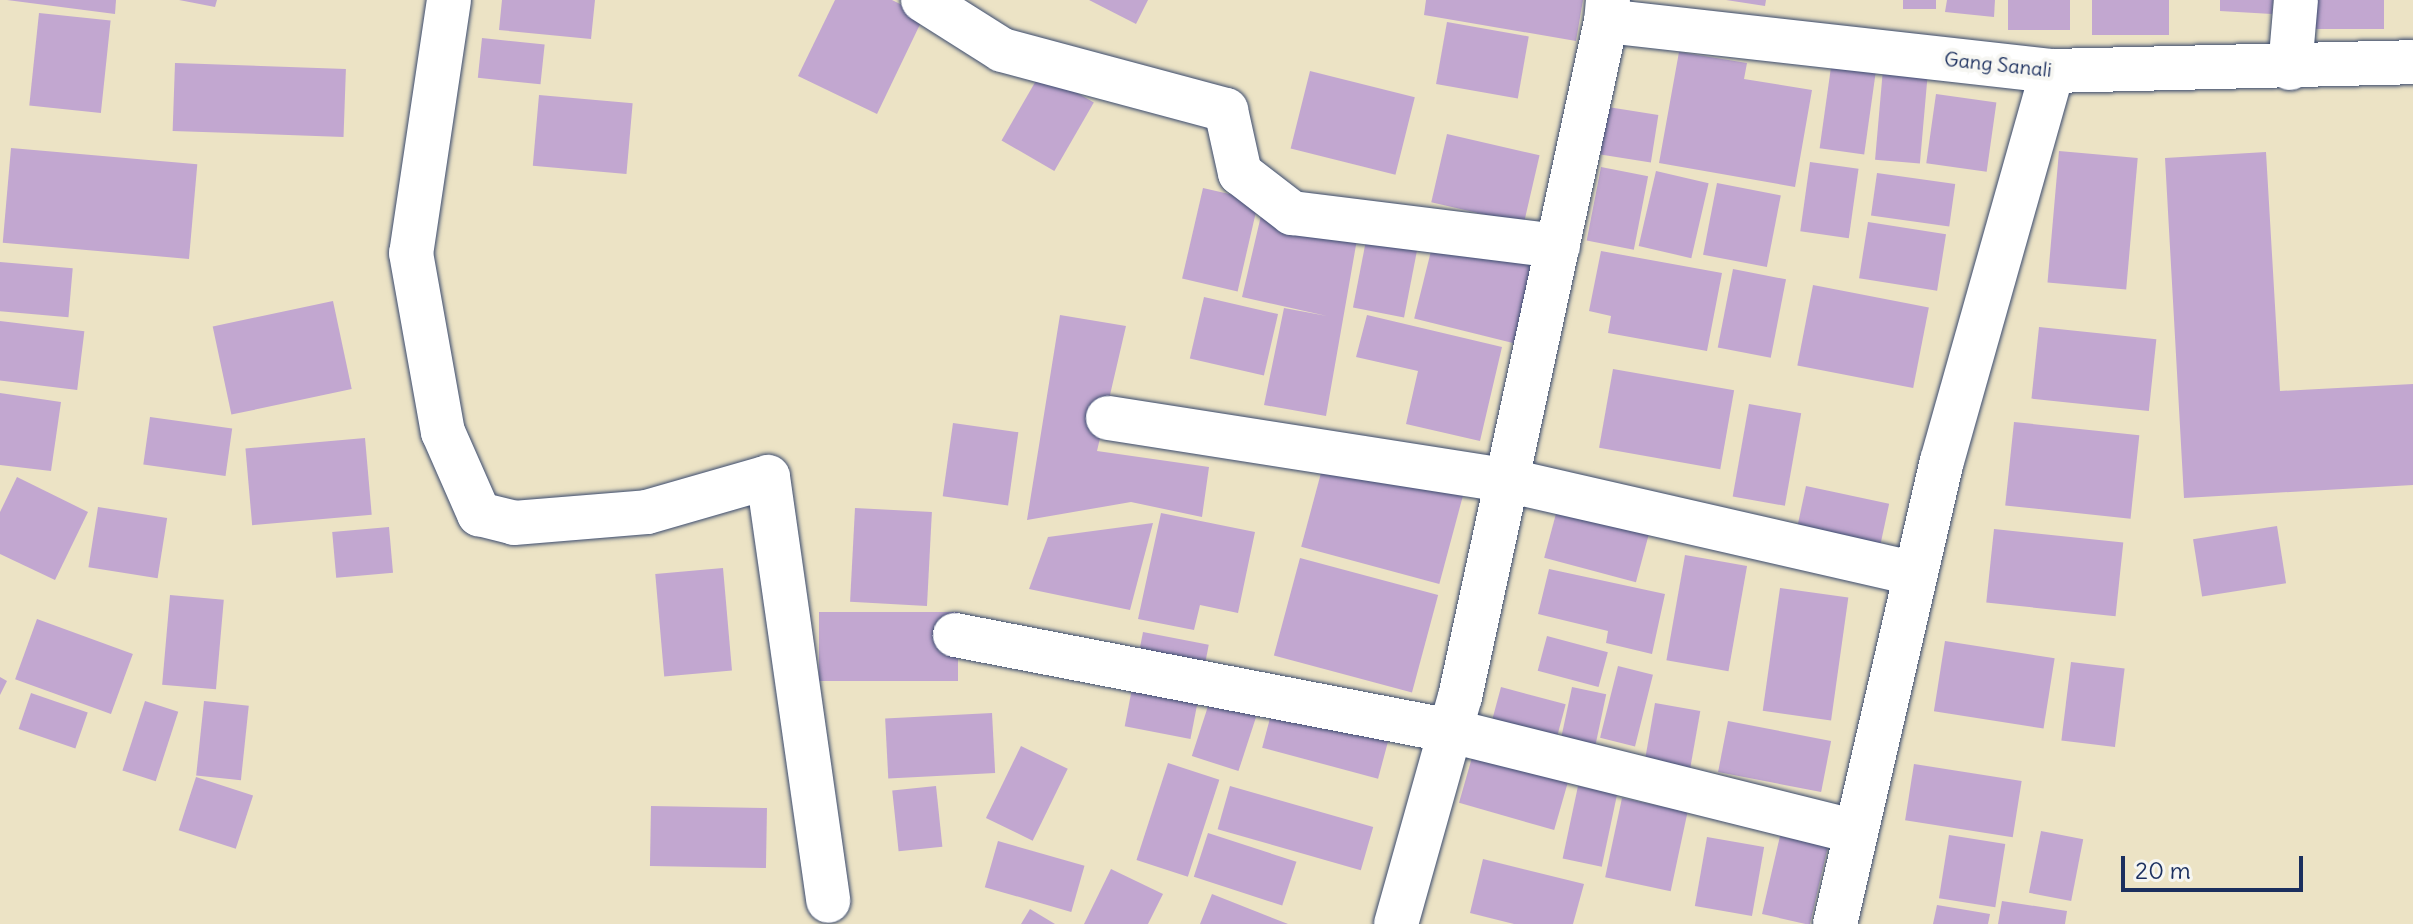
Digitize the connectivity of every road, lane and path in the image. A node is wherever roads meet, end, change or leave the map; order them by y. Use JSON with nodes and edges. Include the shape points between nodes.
{"nodes":[{"id":1,"x":449,"y":0,"type":"edge"},
{"id":2,"x":923,"y":0,"type":"edge"},
{"id":3,"x":2296,"y":0,"type":"edge"},
{"id":4,"x":1607,"y":11,"type":"edge"},
{"id":5,"x":2413,"y":62,"type":"edge"},
{"id":6,"x":2290,"y":68,"type":"junction"},
{"id":7,"x":2052,"y":71,"type":"junction"},
{"id":8,"x":1558,"y":246,"type":"junction"},
{"id":9,"x":1108,"y":418,"type":"dead end"},
{"id":10,"x":1506,"y":480,"type":"junction"},
{"id":11,"x":1915,"y":574,"type":"junction"},
{"id":12,"x":955,"y":635,"type":"dead end"},
{"id":13,"x":1451,"y":731,"type":"junction"},
{"id":14,"x":1856,"y":832,"type":"junction"},
{"id":15,"x":828,"y":901,"type":"dead end"},
{"id":16,"x":1396,"y":924,"type":"edge"},
{"id":17,"x":1835,"y":924,"type":"edge"}],
"edges":[{"from":1,"to":15,"type":"street","via":[[411,253],[432,397],[449,445],[479,514],[514,523],[647,512],[768,477]]},
{"from":2,"to":8,"type":"street","via":[[1002,50],[1226,110],[1240,173],[1292,213]]},
{"from":3,"to":6,"type":"street"},
{"from":4,"to":7,"type":"street","name":"Gang Sanali"},
{"from":4,"to":8,"type":"street"},
{"from":5,"to":6,"type":"street","name":"Gang Sanali"},
{"from":6,"to":7,"type":"street","name":"Gang Sanali"},
{"from":7,"to":11,"type":"street"},
{"from":8,"to":10,"type":"street"},
{"from":9,"to":10,"type":"street"},
{"from":10,"to":11,"type":"street"},
{"from":10,"to":13,"type":"street"},
{"from":11,"to":14,"type":"street"},
{"from":12,"to":13,"type":"street"},
{"from":13,"to":14,"type":"street"},
{"from":13,"to":16,"type":"street"},
{"from":14,"to":17,"type":"street"}]}
